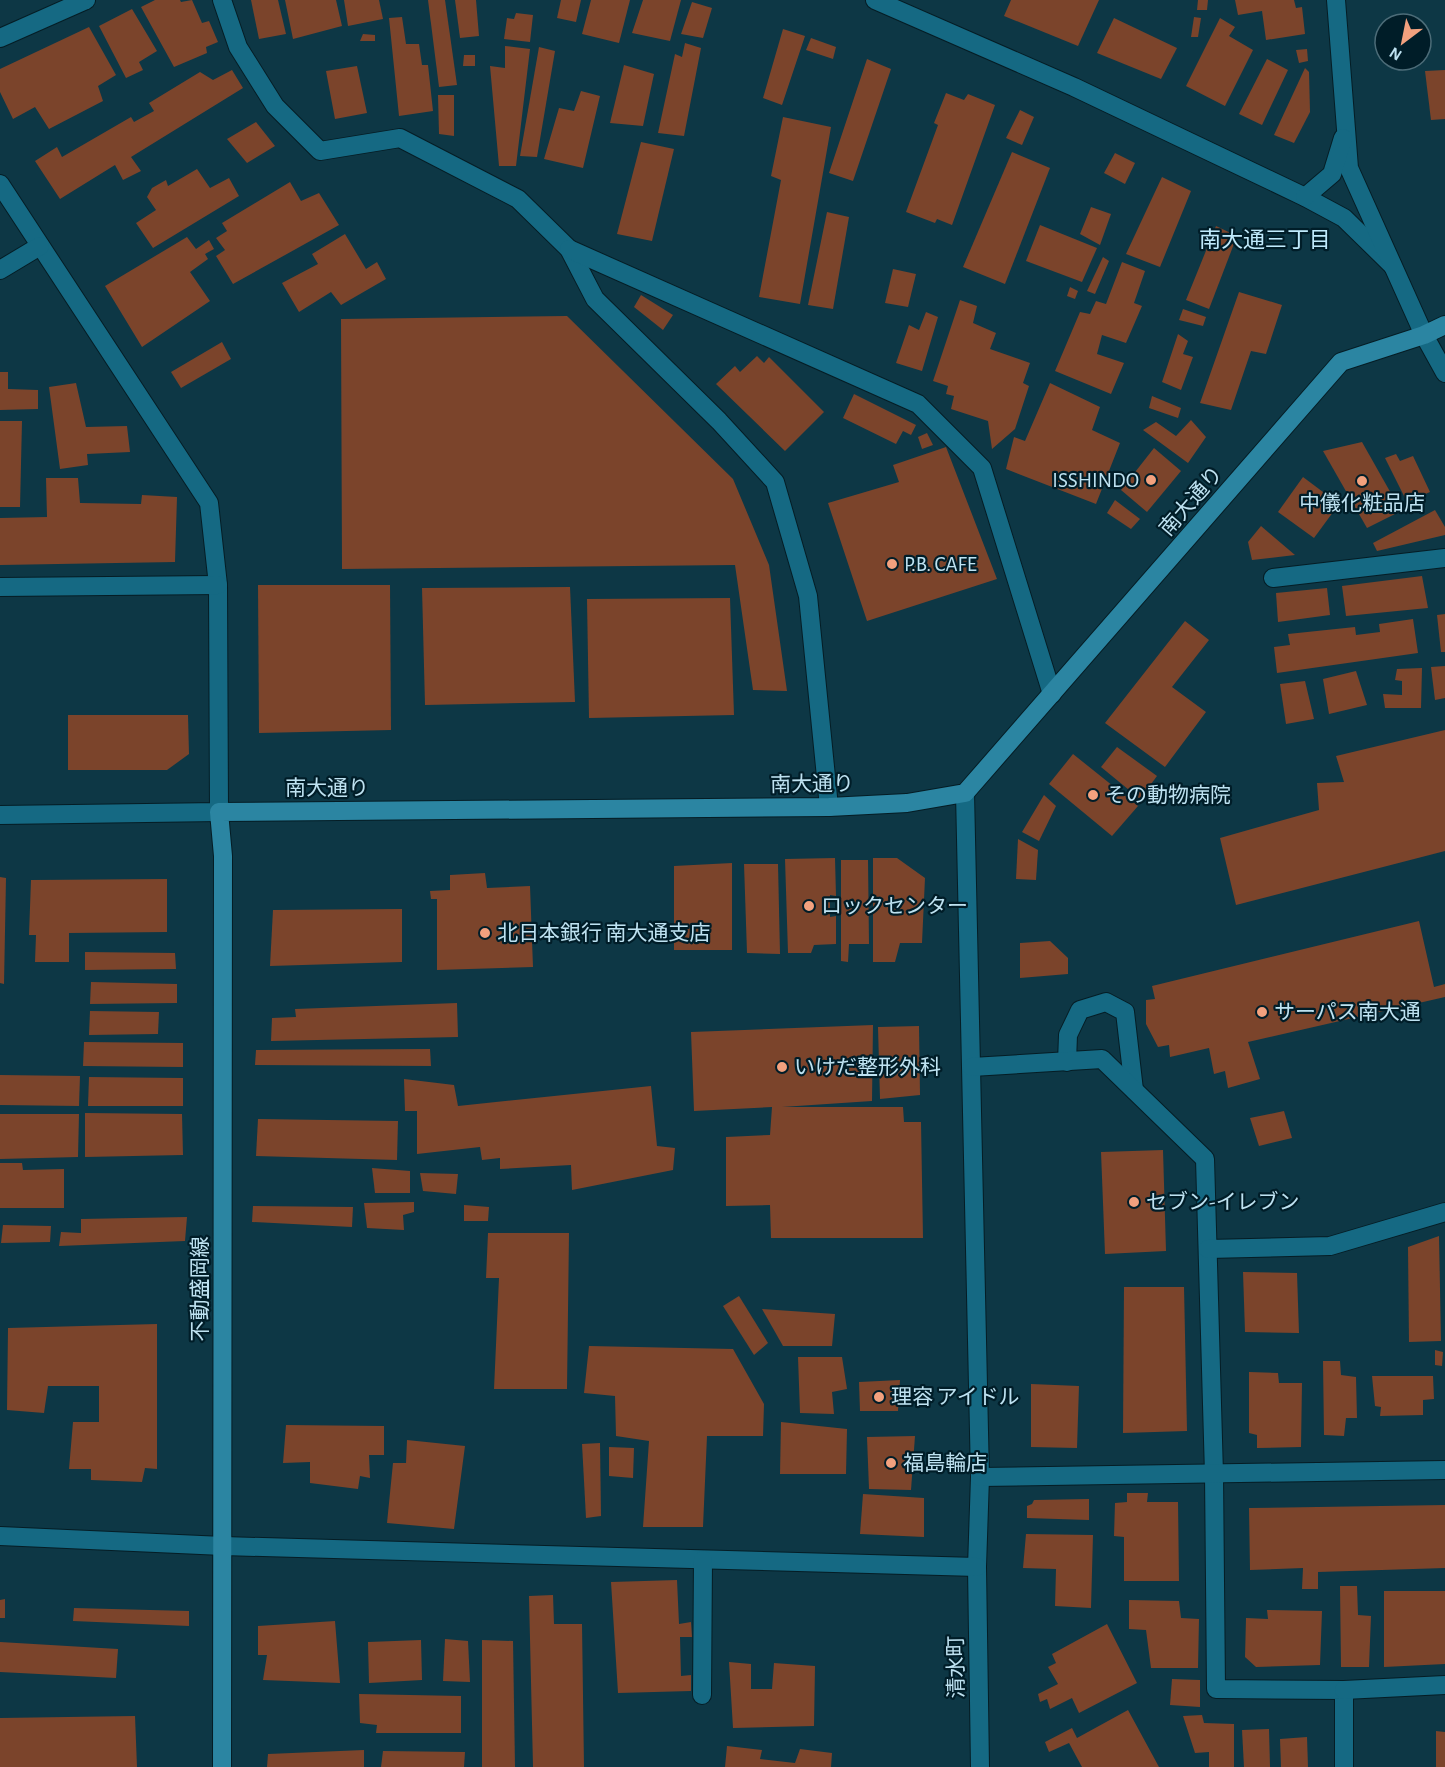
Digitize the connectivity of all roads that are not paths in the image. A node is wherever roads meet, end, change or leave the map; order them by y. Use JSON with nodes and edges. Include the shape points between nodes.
{"nodes":[{"id":1,"x":86,"y":0,"type":"edge"},
{"id":2,"x":222,"y":0,"type":"edge"},
{"id":3,"x":875,"y":0,"type":"edge"},
{"id":4,"x":1336,"y":0,"type":"edge"},
{"id":5,"x":0,"y":38,"type":"edge"},
{"id":6,"x":1346,"y":128,"type":"junction"},
{"id":7,"x":0,"y":184,"type":"edge"},
{"id":8,"x":1305,"y":197,"type":"junction"},
{"id":9,"x":40,"y":246,"type":"junction"},
{"id":10,"x":569,"y":249,"type":"junction"},
{"id":11,"x":1392,"y":265,"type":"junction"},
{"id":12,"x":0,"y":270,"type":"edge"},
{"id":13,"x":1445,"y":326,"type":"edge"},
{"id":14,"x":1424,"y":335,"type":"junction"},
{"id":15,"x":1445,"y":373,"type":"edge"},
{"id":16,"x":1445,"y":558,"type":"edge"},
{"id":17,"x":1273,"y":578,"type":"dead end"},
{"id":18,"x":218,"y":585,"type":"junction"},
{"id":19,"x":0,"y":587,"type":"edge"},
{"id":20,"x":1052,"y":694,"type":"junction"},
{"id":21,"x":965,"y":793,"type":"junction"},
{"id":22,"x":829,"y":807,"type":"junction"},
{"id":23,"x":219,"y":812,"type":"junction"},
{"id":24,"x":0,"y":815,"type":"edge"},
{"id":25,"x":1067,"y":1062,"type":"junction"},
{"id":26,"x":972,"y":1067,"type":"junction"},
{"id":27,"x":1134,"y":1090,"type":"junction"},
{"id":28,"x":1445,"y":1212,"type":"edge"},
{"id":29,"x":1208,"y":1249,"type":"junction"},
{"id":30,"x":1445,"y":1470,"type":"edge"},
{"id":31,"x":1214,"y":1474,"type":"junction"},
{"id":32,"x":980,"y":1477,"type":"junction"},
{"id":33,"x":0,"y":1536,"type":"edge"},
{"id":34,"x":223,"y":1546,"type":"junction"},
{"id":35,"x":702,"y":1560,"type":"junction"},
{"id":36,"x":977,"y":1567,"type":"junction"},
{"id":37,"x":1445,"y":1685,"type":"edge"},
{"id":38,"x":1344,"y":1690,"type":"junction"},
{"id":39,"x":702,"y":1695,"type":"dead end"},
{"id":40,"x":222,"y":1767,"type":"edge"},
{"id":41,"x":980,"y":1767,"type":"edge"},
{"id":42,"x":1344,"y":1767,"type":"edge"}],
"edges":[{"from":1,"to":5,"type":"street"},
{"from":2,"to":10,"type":"street","via":[[238,47],[275,106],[320,151],[400,138],[518,199]]},
{"from":3,"to":8,"type":"street","via":[[1116,106]]},
{"from":4,"to":6,"type":"street"},
{"from":6,"to":8,"type":"street","via":[[1332,174]]},
{"from":6,"to":11,"type":"street","via":[[1349,168]]},
{"from":7,"to":9,"type":"street"},
{"from":8,"to":11,"type":"street","via":[[1344,218]]},
{"from":9,"to":12,"type":"street"},
{"from":9,"to":18,"type":"street","via":[[209,503]]},
{"from":10,"to":20,"type":"street","via":[[918,404],[982,468]]},
{"from":10,"to":22,"type":"street","via":[[595,299],[775,482],[808,596]]},
{"from":11,"to":14,"type":"street"},
{"from":13,"to":14,"type":"main road"},
{"from":14,"to":15,"type":"street"},
{"from":14,"to":20,"type":"main road","name":"南大通り","via":[[1341,362]]},
{"from":16,"to":17,"type":"street"},
{"from":18,"to":19,"type":"street"},
{"from":18,"to":23,"type":"street"},
{"from":20,"to":21,"type":"main road","name":"南大通り"},
{"from":21,"to":22,"type":"main road","name":"南大通り","via":[[907,803]]},
{"from":21,"to":26,"type":"street","name":"清水町"},
{"from":22,"to":23,"type":"main road","name":"南大通り"},
{"from":23,"to":24,"type":"street","name":"南大通り"},
{"from":23,"to":34,"type":"main road","name":"不動盛岡線","via":[[223,856]]},
{"from":25,"to":26,"type":"street"},
{"from":25,"to":27,"type":"street","via":[[1102,1059]]},
{"from":25,"to":27,"type":"street","via":[[1068,1035],[1080,1010],[1106,1002],[1125,1012]]},
{"from":26,"to":32,"type":"street","name":"清水町"},
{"from":27,"to":29,"type":"street","via":[[1205,1159]]},
{"from":28,"to":29,"type":"street","via":[[1330,1246]]},
{"from":29,"to":31,"type":"street"},
{"from":30,"to":31,"type":"street"},
{"from":31,"to":32,"type":"street"},
{"from":31,"to":38,"type":"street","via":[[1216,1689]]},
{"from":32,"to":36,"type":"street","name":"清水町"},
{"from":33,"to":34,"type":"street"},
{"from":34,"to":35,"type":"street"},
{"from":34,"to":40,"type":"main road","name":"不動盛岡線"},
{"from":35,"to":36,"type":"street"},
{"from":35,"to":39,"type":"street"},
{"from":36,"to":41,"type":"street","name":"清水町"},
{"from":37,"to":38,"type":"street"},
{"from":38,"to":42,"type":"street"}]}
